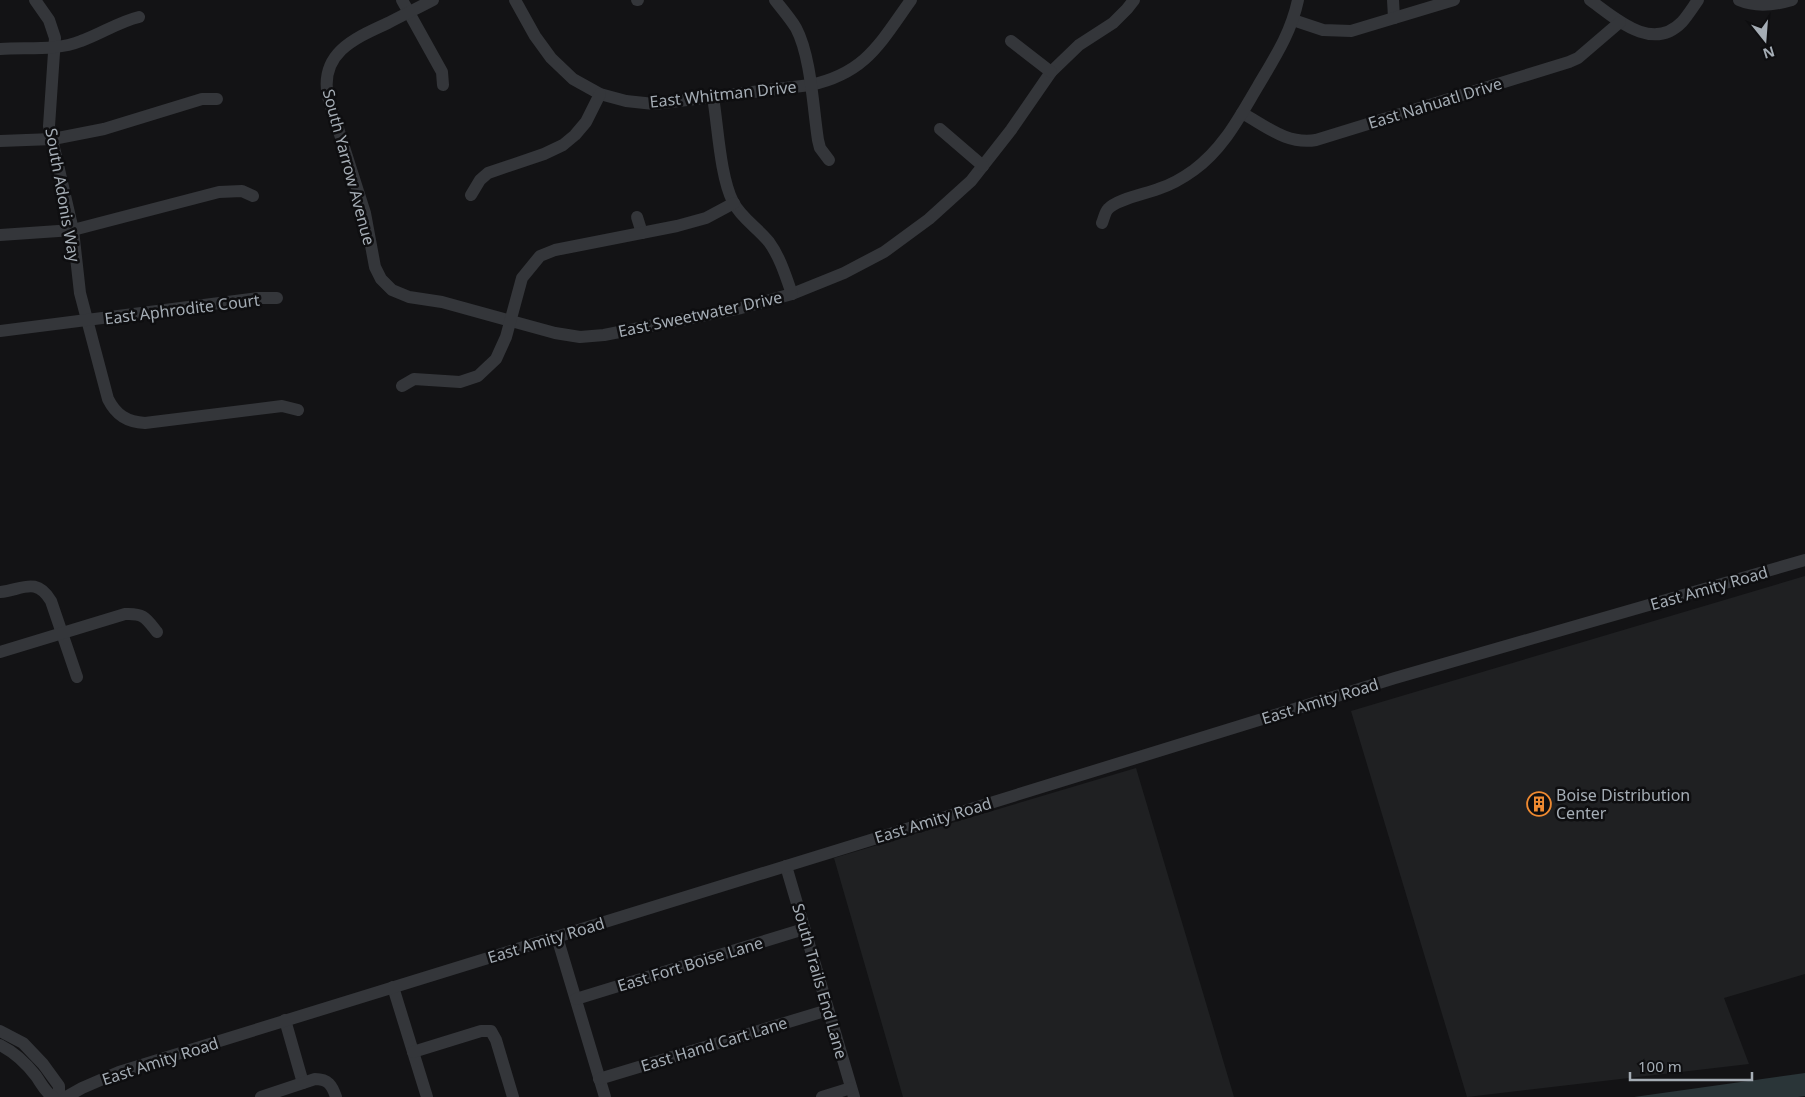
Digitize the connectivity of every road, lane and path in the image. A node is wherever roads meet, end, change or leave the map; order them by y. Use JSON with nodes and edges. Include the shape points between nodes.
{"nodes":[{"id":1,"x":35,"y":0,"type":"edge"},
{"id":2,"x":402,"y":0,"type":"edge"},
{"id":3,"x":434,"y":0,"type":"edge"},
{"id":4,"x":515,"y":0,"type":"edge"},
{"id":5,"x":775,"y":0,"type":"edge"},
{"id":6,"x":911,"y":0,"type":"edge"},
{"id":7,"x":1134,"y":0,"type":"edge"},
{"id":8,"x":1298,"y":0,"type":"edge"},
{"id":9,"x":1393,"y":0,"type":"edge"},
{"id":10,"x":1454,"y":0,"type":"edge"},
{"id":11,"x":1590,"y":0,"type":"edge"},
{"id":12,"x":1698,"y":0,"type":"edge"},
{"id":13,"x":1739,"y":0,"type":"edge"},
{"id":14,"x":1792,"y":0,"type":"edge"},
{"id":15,"x":410,"y":12,"type":"junction"},
{"id":16,"x":139,"y":17,"type":"dead end"},
{"id":17,"x":1394,"y":18,"type":"junction"},
{"id":18,"x":1293,"y":20,"type":"junction"},
{"id":19,"x":1620,"y":22,"type":"junction"},
{"id":20,"x":1011,"y":42,"type":"dead end"},
{"id":21,"x":55,"y":48,"type":"junction"},
{"id":22,"x":0,"y":49,"type":"edge"},
{"id":23,"x":1051,"y":72,"type":"junction"},
{"id":24,"x":442,"y":85,"type":"dead end"},
{"id":25,"x":810,"y":85,"type":"junction"},
{"id":26,"x":600,"y":94,"type":"junction"},
{"id":27,"x":713,"y":97,"type":"junction"},
{"id":28,"x":217,"y":99,"type":"dead end"},
{"id":29,"x":1242,"y":113,"type":"junction"},
{"id":30,"x":940,"y":129,"type":"dead end"},
{"id":31,"x":53,"y":139,"type":"junction"},
{"id":32,"x":0,"y":141,"type":"edge"},
{"id":33,"x":829,"y":160,"type":"dead end"},
{"id":34,"x":983,"y":166,"type":"junction"},
{"id":35,"x":470,"y":195,"type":"dead end"},
{"id":36,"x":253,"y":196,"type":"dead end"},
{"id":37,"x":734,"y":203,"type":"junction"},
{"id":38,"x":637,"y":217,"type":"dead end"},
{"id":39,"x":1102,"y":223,"type":"dead end"},
{"id":40,"x":72,"y":230,"type":"junction"},
{"id":41,"x":642,"y":233,"type":"junction"},
{"id":42,"x":0,"y":235,"type":"edge"},
{"id":43,"x":384,"y":284,"type":"joint"},
{"id":44,"x":792,"y":294,"type":"junction"},
{"id":45,"x":277,"y":298,"type":"dead end"},
{"id":46,"x":87,"y":320,"type":"junction"},
{"id":47,"x":510,"y":321,"type":"junction"},
{"id":48,"x":0,"y":331,"type":"edge"},
{"id":49,"x":402,"y":386,"type":"dead end"},
{"id":50,"x":298,"y":410,"type":"dead end"},
{"id":51,"x":1805,"y":560,"type":"edge"},
{"id":52,"x":0,"y":592,"type":"edge"},
{"id":53,"x":157,"y":632,"type":"dead end"},
{"id":54,"x":62,"y":633,"type":"junction"},
{"id":55,"x":0,"y":652,"type":"edge"},
{"id":56,"x":77,"y":677,"type":"dead end"},
{"id":57,"x":786,"y":866,"type":"junction"},
{"id":58,"x":804,"y":929,"type":"junction"},
{"id":59,"x":557,"y":937,"type":"junction"},
{"id":60,"x":394,"y":987,"type":"junction"},
{"id":61,"x":576,"y":999,"type":"junction"},
{"id":62,"x":828,"y":1010,"type":"junction"},
{"id":63,"x":285,"y":1020,"type":"junction"},
{"id":64,"x":0,"y":1031,"type":"edge"},
{"id":65,"x":0,"y":1045,"type":"edge"},
{"id":66,"x":413,"y":1052,"type":"junction"},
{"id":67,"x":599,"y":1079,"type":"junction"},
{"id":68,"x":303,"y":1083,"type":"junction"},
{"id":69,"x":852,"y":1093,"type":"edge"},
{"id":70,"x":53,"y":1097,"type":"edge"},
{"id":71,"x":59,"y":1097,"type":"edge"},
{"id":72,"x":66,"y":1097,"type":"edge"},
{"id":73,"x":261,"y":1097,"type":"edge"},
{"id":74,"x":336,"y":1097,"type":"edge"},
{"id":75,"x":427,"y":1097,"type":"edge"},
{"id":76,"x":513,"y":1097,"type":"edge"},
{"id":77,"x":605,"y":1097,"type":"edge"},
{"id":78,"x":822,"y":1097,"type":"edge"}],
"edges":[{"from":1,"to":21,"type":"street","name":"South Adonis Way","via":[[49,20]]},
{"from":2,"to":15,"type":"street"},
{"from":3,"to":15,"type":"street"},
{"from":4,"to":26,"type":"street","name":"East Whitman Drive","via":[[551,58],[573,79]]},
{"from":5,"to":25,"type":"street","via":[[797,30]]},
{"from":6,"to":25,"type":"street","name":"East Whitman Drive","via":[[866,60],[829,81]]},
{"from":7,"to":23,"type":"street","name":"East Sweetwater Drive","via":[[1128,10],[1079,45]]},
{"from":8,"to":18,"type":"street"},
{"from":9,"to":17,"type":"street"},
{"from":10,"to":17,"type":"street"},
{"from":11,"to":19,"type":"street"},
{"from":12,"to":19,"type":"street","via":[[1681,22],[1666,32],[1647,34]]},
{"from":13,"to":14,"type":"street","via":[[1762,5]]},
{"from":15,"to":24,"type":"street","via":[[442,72]]},
{"from":15,"to":43,"type":"street","name":"South Yarrow Avenue","via":[[347,44],[330,64],[326,78],[328,97],[365,213],[375,267]]},
{"from":16,"to":21,"type":"street","via":[[125,20],[81,42]]},
{"from":17,"to":18,"type":"street","via":[[1342,32],[1323,30]]},
{"from":18,"to":29,"type":"street","via":[[1286,38]]},
{"from":19,"to":29,"type":"street","name":"East Nahuatl Drive","via":[[1569,62],[1316,140],[1288,138]]},
{"from":20,"to":23,"type":"street"},
{"from":21,"to":22,"type":"street"},
{"from":21,"to":31,"type":"street","name":"South Adonis Way","via":[[49,126]]},
{"from":23,"to":34,"type":"street","name":"East Sweetwater Drive"},
{"from":25,"to":27,"type":"street","name":"East Whitman Drive"},
{"from":25,"to":33,"type":"street","via":[[820,148]]},
{"from":26,"to":27,"type":"street","name":"East Whitman Drive","via":[[654,104]]},
{"from":26,"to":35,"type":"street","via":[[586,122],[563,145],[488,173]]},
{"from":27,"to":37,"type":"street","via":[[726,182]]},
{"from":28,"to":31,"type":"street","via":[[202,99],[104,129]]},
{"from":29,"to":39,"type":"street","via":[[1220,146],[1196,168],[1169,184],[1115,204]]},
{"from":30,"to":34,"type":"street"},
{"from":31,"to":32,"type":"street"},
{"from":31,"to":40,"type":"street","name":"South Adonis Way"},
{"from":34,"to":44,"type":"street","name":"East Sweetwater Drive","via":[[929,219],[884,252]]},
{"from":36,"to":40,"type":"street","via":[[242,191],[219,192]]},
{"from":37,"to":41,"type":"street","via":[[706,218]]},
{"from":37,"to":44,"type":"street","via":[[777,254]]},
{"from":38,"to":41,"type":"street"},
{"from":40,"to":42,"type":"street"},
{"from":40,"to":46,"type":"street","name":"South Adonis Way"},
{"from":41,"to":47,"type":"street","via":[[555,250],[540,256],[522,278]]},
{"from":43,"to":47,"type":"street","name":"East Sweetwater Drive","via":[[400,294]]},
{"from":44,"to":47,"type":"street","name":"East Sweetwater Drive","via":[[741,308],[604,335],[580,337]]},
{"from":45,"to":46,"type":"street","name":"East Aphrodite Court"},
{"from":46,"to":48,"type":"street","name":"East Aphrodite Court"},
{"from":46,"to":50,"type":"street","name":"South Adonis Way","via":[[108,399],[113,409],[133,422],[282,406]]},
{"from":47,"to":49,"type":"street","via":[[496,360],[478,376],[460,382],[414,379]]},
{"from":51,"to":57,"type":"street","name":"East Amity Road","via":[[1395,678]]},
{"from":52,"to":54,"type":"street","via":[[24,586],[37,587],[51,601]]},
{"from":53,"to":54,"type":"street","via":[[145,616],[125,614]]},
{"from":54,"to":55,"type":"street"},
{"from":54,"to":56,"type":"street"},
{"from":57,"to":58,"type":"street","name":"South Trails End Lane"},
{"from":57,"to":59,"type":"street","name":"East Amity Road"},
{"from":58,"to":61,"type":"street","name":"East Fort Boise Lane"},
{"from":58,"to":62,"type":"street","name":"South Trails End Lane"},
{"from":59,"to":60,"type":"street","name":"East Amity Road"},
{"from":59,"to":61,"type":"street"},
{"from":60,"to":63,"type":"street","name":"East Amity Road"},
{"from":60,"to":66,"type":"street"},
{"from":61,"to":67,"type":"street"},
{"from":62,"to":67,"type":"street","name":"East Hand Cart Lane"},
{"from":62,"to":69,"type":"street","name":"South Trails End Lane"},
{"from":63,"to":68,"type":"street"},
{"from":63,"to":72,"type":"street","name":"East Amity Road","via":[[119,1072]]},
{"from":64,"to":71,"type":"street","via":[[24,1043],[44,1064],[59,1086]]},
{"from":65,"to":70,"type":"street","via":[[15,1054]]},
{"from":66,"to":75,"type":"street"},
{"from":66,"to":76,"type":"street","via":[[491,1031]]},
{"from":67,"to":77,"type":"street"},
{"from":68,"to":73,"type":"street"},
{"from":68,"to":74,"type":"street","via":[[315,1079],[327,1082]]},
{"from":69,"to":78,"type":"street"}]}
